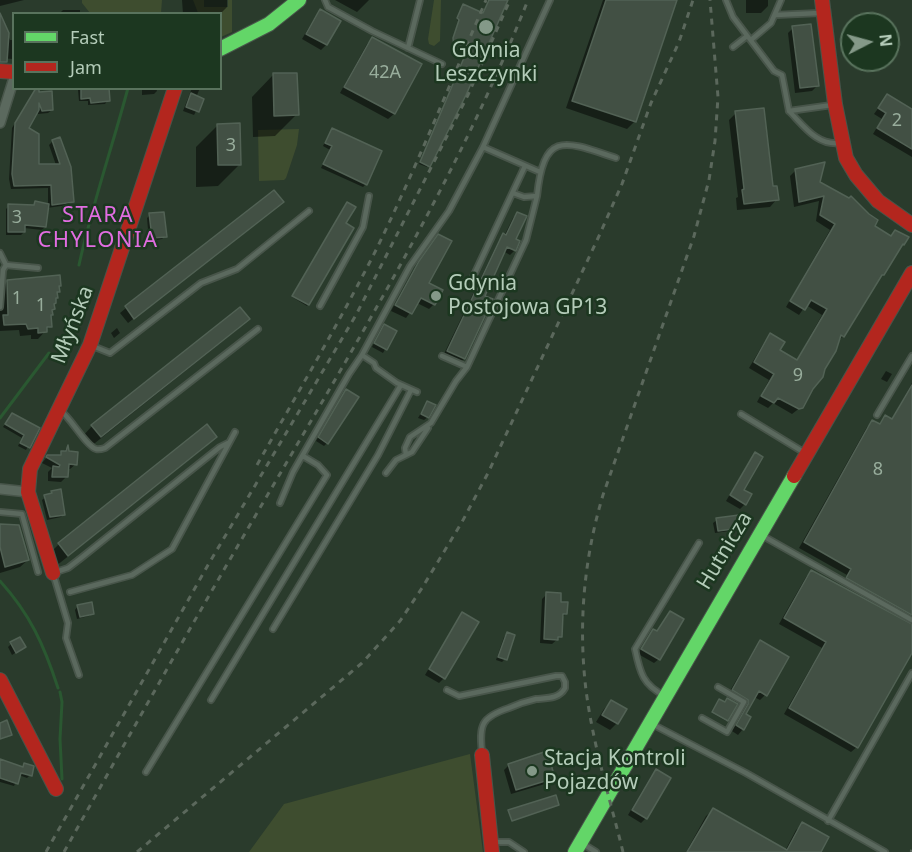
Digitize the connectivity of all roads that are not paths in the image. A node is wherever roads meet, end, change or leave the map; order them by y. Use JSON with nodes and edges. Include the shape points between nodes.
{"nodes":[{"id":1,"x":299,"y":0,"type":"edge"},
{"id":2,"x":325,"y":0,"type":"edge"},
{"id":3,"x":420,"y":0,"type":"edge"},
{"id":4,"x":550,"y":0,"type":"edge"},
{"id":5,"x":726,"y":0,"type":"edge"},
{"id":6,"x":781,"y":0,"type":"edge"},
{"id":7,"x":822,"y":6,"type":"edge"},
{"id":8,"x":775,"y":15,"type":"junction"},
{"id":9,"x":749,"y":38,"type":"junction"},
{"id":10,"x":733,"y":47,"type":"dead end"},
{"id":11,"x":222,"y":48,"type":"edge"},
{"id":12,"x":408,"y":48,"type":"junction"},
{"id":13,"x":442,"y":64,"type":"dead end"},
{"id":14,"x":12,"y":84,"type":"edge"},
{"id":15,"x":174,"y":90,"type":"edge"},
{"id":16,"x":835,"y":104,"type":"junction"},
{"id":17,"x":789,"y":111,"type":"junction"},
{"id":18,"x":0,"y":123,"type":"edge"},
{"id":19,"x":842,"y":143,"type":"junction"},
{"id":20,"x":483,"y":147,"type":"junction"},
{"id":21,"x":616,"y":158,"type":"dead end"},
{"id":22,"x":525,"y":166,"type":"junction"},
{"id":23,"x":540,"y":172,"type":"junction"},
{"id":24,"x":513,"y":193,"type":"junction"},
{"id":25,"x":369,"y":196,"type":"dead end"},
{"id":26,"x":537,"y":196,"type":"junction"},
{"id":27,"x":309,"y":211,"type":"dead end"},
{"id":28,"x":912,"y":225,"type":"edge"},
{"id":29,"x":0,"y":253,"type":"edge"},
{"id":30,"x":6,"y":265,"type":"junction"},
{"id":31,"x":38,"y":268,"type":"dead end"},
{"id":32,"x":912,"y":273,"type":"edge"},
{"id":33,"x":473,"y":277,"type":"dead end"},
{"id":34,"x":908,"y":287,"type":"edge"},
{"id":35,"x":321,"y":306,"type":"dead end"},
{"id":36,"x":0,"y":307,"type":"edge"},
{"id":37,"x":258,"y":328,"type":"dead end"},
{"id":38,"x":90,"y":345,"type":"junction"},
{"id":39,"x":362,"y":355,"type":"junction"},
{"id":40,"x":442,"y":356,"type":"dead end"},
{"id":41,"x":912,"y":356,"type":"edge"},
{"id":42,"x":467,"y":367,"type":"junction"},
{"id":43,"x":401,"y":385,"type":"junction"},
{"id":44,"x":60,"y":410,"type":"junction"},
{"id":45,"x":741,"y":414,"type":"dead end"},
{"id":46,"x":877,"y":415,"type":"dead end"},
{"id":47,"x":431,"y":423,"type":"junction"},
{"id":48,"x":234,"y":432,"type":"dead end"},
{"id":49,"x":228,"y":443,"type":"junction"},
{"id":50,"x":807,"y":454,"type":"junction"},
{"id":51,"x":406,"y":455,"type":"junction"},
{"id":52,"x":303,"y":456,"type":"junction"},
{"id":53,"x":386,"y":473,"type":"dead end"},
{"id":54,"x":0,"y":489,"type":"edge"},
{"id":55,"x":28,"y":492,"type":"junction"},
{"id":56,"x":280,"y":503,"type":"dead end"},
{"id":57,"x":0,"y":512,"type":"edge"},
{"id":58,"x":760,"y":535,"type":"junction"},
{"id":59,"x":699,"y":543,"type":"dead end"},
{"id":60,"x":38,"y":572,"type":"dead end"},
{"id":61,"x":53,"y":573,"type":"junction"},
{"id":62,"x":70,"y":592,"type":"dead end"},
{"id":63,"x":912,"y":620,"type":"edge"},
{"id":64,"x":273,"y":628,"type":"dead end"},
{"id":65,"x":912,"y":673,"type":"edge"},
{"id":66,"x":79,"y":675,"type":"dead end"},
{"id":67,"x":0,"y":680,"type":"edge"},
{"id":68,"x":718,"y":687,"type":"dead end"},
{"id":69,"x":447,"y":690,"type":"dead end"},
{"id":70,"x":665,"y":696,"type":"junction"},
{"id":71,"x":211,"y":700,"type":"dead end"},
{"id":72,"x":702,"y":718,"type":"dead end"},
{"id":73,"x":650,"y":723,"type":"junction"},
{"id":74,"x":482,"y":755,"type":"joint"},
{"id":75,"x":146,"y":772,"type":"dead end"},
{"id":76,"x":56,"y":789,"type":"dead end"},
{"id":77,"x":828,"y":821,"type":"junction"},
{"id":78,"x":491,"y":847,"type":"edge"},
{"id":79,"x":578,"y":847,"type":"edge"},
{"id":80,"x":524,"y":852,"type":"edge"},
{"id":81,"x":596,"y":852,"type":"edge"},
{"id":82,"x":885,"y":852,"type":"edge"}],
"edges":[{"from":1,"to":11,"type":"street","via":[[269,24]]},
{"from":2,"to":12,"type":"lane","via":[[328,7]]},
{"from":3,"to":12,"type":"lane"},
{"from":4,"to":20,"type":"lane"},
{"from":5,"to":9,"type":"lane"},
{"from":6,"to":8,"type":"lane"},
{"from":7,"to":8,"type":"lane"},
{"from":7,"to":16,"type":"street"},
{"from":8,"to":9,"type":"lane","via":[[766,29]]},
{"from":9,"to":10,"type":"lane"},
{"from":9,"to":17,"type":"lane","via":[[774,71],[782,75]]},
{"from":12,"to":13,"type":"lane"},
{"from":14,"to":18,"type":"street"},
{"from":15,"to":38,"type":"street","name":"Młyńska"},
{"from":16,"to":17,"type":"lane"},
{"from":16,"to":19,"type":"street"},
{"from":17,"to":19,"type":"lane","via":[[821,140]]},
{"from":19,"to":28,"type":"street","via":[[851,167],[866,187],[878,201]]},
{"from":20,"to":22,"type":"lane"},
{"from":20,"to":39,"type":"lane","via":[[449,211],[410,266]]},
{"from":21,"to":23,"type":"lane","via":[[564,144],[550,150]]},
{"from":22,"to":23,"type":"lane"},
{"from":22,"to":24,"type":"lane"},
{"from":23,"to":26,"type":"lane"},
{"from":24,"to":26,"type":"lane"},
{"from":24,"to":33,"type":"lane"},
{"from":25,"to":35,"type":"lane","via":[[363,226]]},
{"from":26,"to":42,"type":"lane","via":[[526,240]]},
{"from":27,"to":38,"type":"lane","via":[[237,269],[201,283],[110,353]]},
{"from":29,"to":30,"type":"lane"},
{"from":30,"to":31,"type":"lane"},
{"from":30,"to":36,"type":"lane"},
{"from":32,"to":34,"type":"street","name":"Hutnicza"},
{"from":34,"to":50,"type":"street","name":"Hutnicza"},
{"from":37,"to":44,"type":"lane","via":[[105,448],[91,446]]},
{"from":38,"to":44,"type":"street","name":"Młyńska"},
{"from":39,"to":43,"type":"lane"},
{"from":39,"to":52,"type":"lane"},
{"from":40,"to":42,"type":"lane"},
{"from":41,"to":46,"type":"lane"},
{"from":42,"to":47,"type":"lane"},
{"from":43,"to":64,"type":"lane","via":[[414,391]]},
{"from":43,"to":71,"type":"lane"},
{"from":44,"to":55,"type":"street","name":"Młyńska","via":[[30,469]]},
{"from":45,"to":50,"type":"lane"},
{"from":47,"to":51,"type":"lane","via":[[417,447]]},
{"from":47,"to":51,"type":"lane","via":[[410,437]]},
{"from":48,"to":49,"type":"lane"},
{"from":49,"to":61,"type":"lane","via":[[81,558]]},
{"from":49,"to":62,"type":"lane","via":[[172,549],[132,575]]},
{"from":50,"to":58,"type":"street","name":"Hutnicza"},
{"from":51,"to":53,"type":"lane","via":[[396,459]]},
{"from":52,"to":56,"type":"lane"},
{"from":52,"to":75,"type":"lane","via":[[327,475]]},
{"from":54,"to":55,"type":"street"},
{"from":55,"to":61,"type":"street","name":"Młyńska"},
{"from":57,"to":60,"type":"lane","via":[[22,514]]},
{"from":58,"to":63,"type":"lane"},
{"from":58,"to":70,"type":"street","name":"Hutnicza"},
{"from":59,"to":70,"type":"lane","via":[[635,649],[650,688]]},
{"from":61,"to":66,"type":"lane","via":[[68,623],[66,638]]},
{"from":65,"to":77,"type":"lane"},
{"from":67,"to":76,"type":"street"},
{"from":68,"to":72,"type":"lane","via":[[744,702],[727,732]]},
{"from":69,"to":74,"type":"lane","via":[[459,696],[556,676],[564,679],[565,688],[558,696],[529,700],[488,717],[480,732]]},
{"from":70,"to":73,"type":"street","name":"Hutnicza"},
{"from":73,"to":77,"type":"lane"},
{"from":73,"to":79,"type":"street","name":"Hutnicza"},
{"from":74,"to":78,"type":"street"},
{"from":77,"to":82,"type":"lane"},
{"from":78,"to":80,"type":"lane","via":[[508,842]]},
{"from":79,"to":81,"type":"lane"}]}
